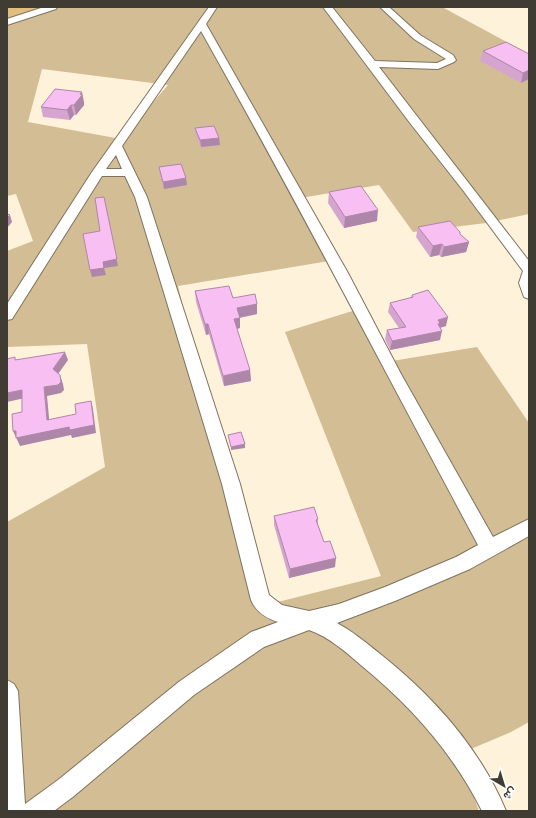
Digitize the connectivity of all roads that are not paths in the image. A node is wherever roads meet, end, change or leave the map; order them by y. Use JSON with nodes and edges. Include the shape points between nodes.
{"nodes":[{"id":1,"x":53,"y":7,"type":"edge"},
{"id":2,"x":213,"y":7,"type":"edge"},
{"id":3,"x":326,"y":7,"type":"edge"},
{"id":4,"x":384,"y":7,"type":"edge"},
{"id":5,"x":7,"y":22,"type":"edge"},
{"id":6,"x":202,"y":25,"type":"junction"},
{"id":7,"x":372,"y":64,"type":"junction"},
{"id":8,"x":117,"y":146,"type":"junction"},
{"id":9,"x":98,"y":172,"type":"junction"},
{"id":10,"x":130,"y":173,"type":"junction"},
{"id":11,"x":528,"y":280,"type":"edge"},
{"id":12,"x":7,"y":315,"type":"edge"},
{"id":13,"x":529,"y":527,"type":"edge"},
{"id":14,"x":489,"y":548,"type":"junction"},
{"id":15,"x":308,"y":621,"type":"junction"},
{"id":16,"x":7,"y":691,"type":"edge"},
{"id":17,"x":14,"y":811,"type":"edge"},
{"id":18,"x":34,"y":811,"type":"edge"},
{"id":19,"x":494,"y":811,"type":"edge"}],
"edges":[{"from":1,"to":5,"type":"street"},
{"from":2,"to":6,"type":"street"},
{"from":3,"to":7,"type":"street"},
{"from":4,"to":7,"type":"street","via":[[417,37],[451,60],[438,66]]},
{"from":6,"to":8,"type":"street"},
{"from":6,"to":14,"type":"street","via":[[341,273]]},
{"from":7,"to":11,"type":"street","via":[[466,186]]},
{"from":8,"to":9,"type":"street"},
{"from":8,"to":10,"type":"street"},
{"from":9,"to":10,"type":"street"},
{"from":9,"to":12,"type":"street"},
{"from":10,"to":15,"type":"street","via":[[146,212],[183,336],[232,484],[261,600],[269,609],[282,615]]},
{"from":13,"to":14,"type":"street"},
{"from":14,"to":15,"type":"street","via":[[463,563],[388,595]]},
{"from":15,"to":18,"type":"street","via":[[258,639],[187,688],[66,788]]},
{"from":15,"to":19,"type":"street","via":[[338,634],[411,694],[466,760]]},
{"from":16,"to":17,"type":"street"}]}
